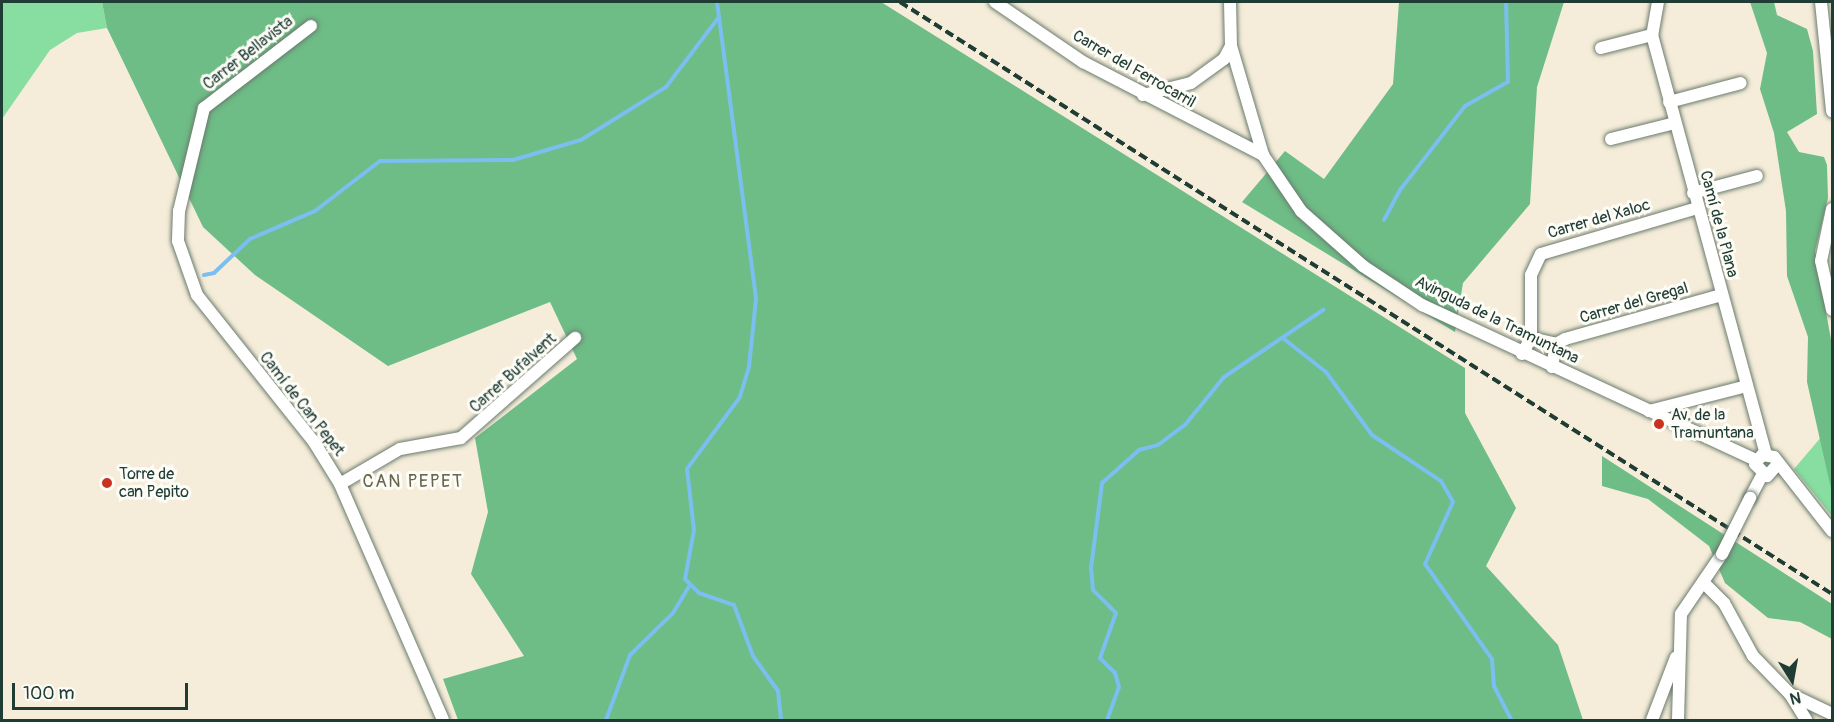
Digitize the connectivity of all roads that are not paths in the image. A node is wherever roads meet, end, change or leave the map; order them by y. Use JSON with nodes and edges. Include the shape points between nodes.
{"nodes":[{"id":1,"x":995,"y":2,"type":"edge"},
{"id":2,"x":1230,"y":2,"type":"edge"},
{"id":3,"x":1658,"y":2,"type":"edge"},
{"id":4,"x":1821,"y":2,"type":"edge"},
{"id":5,"x":1011,"y":8,"type":"edge"},
{"id":6,"x":311,"y":26,"type":"dead end"},
{"id":7,"x":1652,"y":35,"type":"junction"},
{"id":8,"x":1231,"y":46,"type":"junction"},
{"id":9,"x":1601,"y":48,"type":"dead end"},
{"id":10,"x":1741,"y":83,"type":"dead end"},
{"id":11,"x":1143,"y":95,"type":"junction"},
{"id":12,"x":1669,"y":102,"type":"junction"},
{"id":13,"x":1833,"y":111,"type":"edge"},
{"id":14,"x":1675,"y":123,"type":"junction"},
{"id":15,"x":1611,"y":139,"type":"dead end"},
{"id":16,"x":1263,"y":155,"type":"junction"},
{"id":17,"x":1757,"y":177,"type":"dead end"},
{"id":18,"x":1693,"y":193,"type":"junction"},
{"id":19,"x":1697,"y":208,"type":"junction"},
{"id":20,"x":1833,"y":209,"type":"edge"},
{"id":21,"x":179,"y":211,"type":"joint"},
{"id":22,"x":1722,"y":295,"type":"junction"},
{"id":23,"x":1833,"y":310,"type":"edge"},
{"id":24,"x":575,"y":338,"type":"dead end"},
{"id":25,"x":1531,"y":338,"type":"junction"},
{"id":26,"x":1556,"y":344,"type":"junction"},
{"id":27,"x":1522,"y":354,"type":"junction"},
{"id":28,"x":1552,"y":367,"type":"junction"},
{"id":29,"x":1747,"y":386,"type":"junction"},
{"id":30,"x":1691,"y":400,"type":"junction"},
{"id":31,"x":1649,"y":411,"type":"junction"},
{"id":32,"x":1691,"y":431,"type":"junction"},
{"id":33,"x":1761,"y":457,"type":"junction"},
{"id":34,"x":1770,"y":472,"type":"junction"},
{"id":35,"x":340,"y":484,"type":"junction"},
{"id":36,"x":1833,"y":531,"type":"edge"},
{"id":37,"x":1703,"y":582,"type":"junction"},
{"id":38,"x":1676,"y":656,"type":"junction"},
{"id":39,"x":1790,"y":694,"type":"junction"},
{"id":40,"x":1833,"y":714,"type":"edge"},
{"id":41,"x":443,"y":720,"type":"edge"},
{"id":42,"x":1652,"y":720,"type":"edge"},
{"id":43,"x":1678,"y":720,"type":"edge"},
{"id":44,"x":1806,"y":720,"type":"edge"}],
"edges":[{"from":1,"to":5,"type":"street","name":"Carrer del Ferrocarril"},
{"from":2,"to":8,"type":"street"},
{"from":3,"to":7,"type":"street","name":"Camí de la Plana"},
{"from":4,"to":13,"type":"street"},
{"from":5,"to":11,"type":"street","name":"Carrer del Ferrocarril"},
{"from":6,"to":21,"type":"street","name":"Carrer Bellavista","via":[[204,108]]},
{"from":7,"to":9,"type":"street"},
{"from":7,"to":12,"type":"street","name":"Camí de la Plana"},
{"from":8,"to":11,"type":"street","via":[[1224,59],[1191,83]]},
{"from":8,"to":16,"type":"street"},
{"from":10,"to":12,"type":"street"},
{"from":11,"to":16,"type":"street","name":"Carrer del Ferrocarril"},
{"from":12,"to":14,"type":"street","name":"Camí de la Plana"},
{"from":14,"to":15,"type":"street"},
{"from":14,"to":18,"type":"street","name":"Camí de la Plana"},
{"from":16,"to":27,"type":"street","name":"Avinguda de la Tramuntana","via":[[1301,211],[1363,266],[1422,305]]},
{"from":17,"to":18,"type":"street"},
{"from":18,"to":19,"type":"street","name":"Camí de la Plana"},
{"from":19,"to":22,"type":"street","name":"Camí de la Plana"},
{"from":19,"to":25,"type":"street","name":"Carrer del Xaloc","via":[[1541,254],[1531,275]]},
{"from":20,"to":23,"type":"street","via":[[1821,261]]},
{"from":21,"to":35,"type":"street","name":"Camí de Can Pepet","via":[[178,241],[197,295],[314,442]]},
{"from":22,"to":26,"type":"street","name":"Carrer del Gregal"},
{"from":22,"to":29,"type":"street","name":"Camí de la Plana"},
{"from":24,"to":35,"type":"street","name":"Carrer Bufalvent","via":[[461,438],[400,449]]},
{"from":25,"to":26,"type":"street","name":"Carrer del Gregal"},
{"from":25,"to":27,"type":"street","name":"Carrer del Xaloc"},
{"from":26,"to":28,"type":"street"},
{"from":27,"to":28,"type":"street","name":"Avinguda de la Tramuntana"},
{"from":28,"to":31,"type":"street","name":"Avinguda de la Tramuntana"},
{"from":29,"to":30,"type":"street"},
{"from":29,"to":33,"type":"street","name":"Camí de la Plana"},
{"from":30,"to":31,"type":"street"},
{"from":30,"to":32,"type":"street","via":[[1684,414]]},
{"from":31,"to":32,"type":"street","name":"Avinguda de la Tramuntana"},
{"from":32,"to":33,"type":"street","name":"Avinguda de la Tramuntana"},
{"from":33,"to":34,"type":"street","name":"Camí de la Plana"},
{"from":33,"to":34,"type":"street"},
{"from":34,"to":36,"type":"street","via":[[1804,496]]},
{"from":34,"to":37,"type":"street","bridge":true,"via":[[1750,498]]},
{"from":35,"to":41,"type":"street","name":"Camí de Can Pepet"},
{"from":37,"to":38,"type":"street","via":[[1681,614]]},
{"from":37,"to":39,"type":"street","via":[[1724,603],[1753,656]]},
{"from":38,"to":42,"type":"street"},
{"from":38,"to":43,"type":"street"},
{"from":39,"to":40,"type":"street"},
{"from":39,"to":44,"type":"street"}]}
